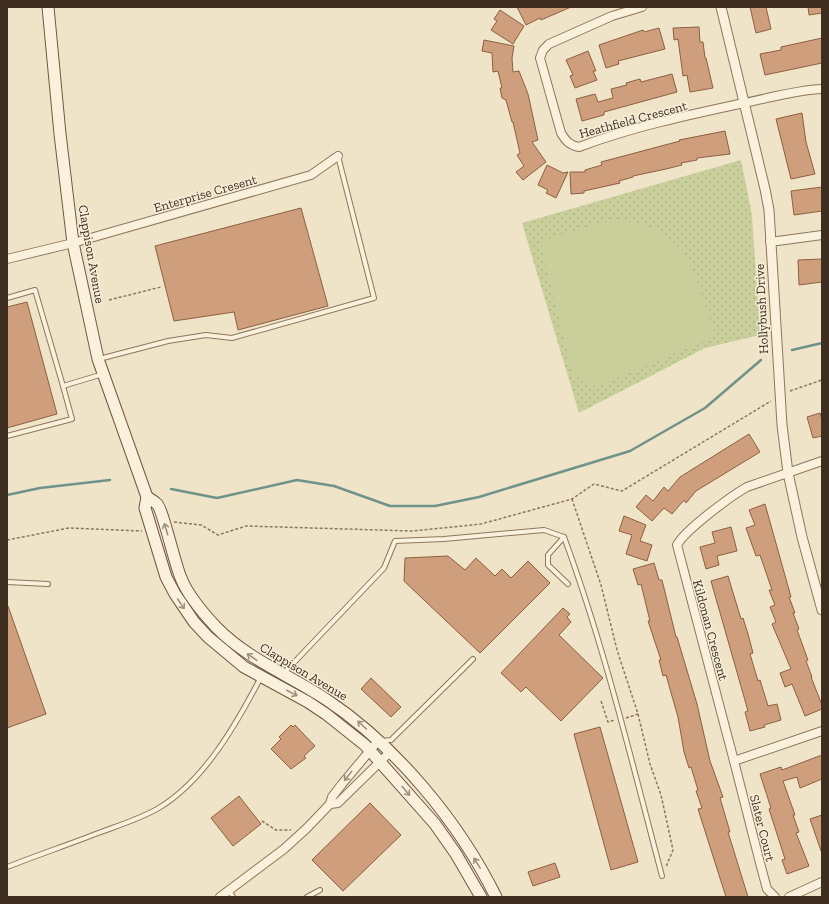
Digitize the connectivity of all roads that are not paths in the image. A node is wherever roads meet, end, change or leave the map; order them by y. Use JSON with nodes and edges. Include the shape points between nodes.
{"nodes":[{"id":1,"x":48,"y":7,"type":"edge"},
{"id":2,"x":642,"y":7,"type":"edge"},
{"id":3,"x":721,"y":7,"type":"edge"},
{"id":4,"x":822,"y":89,"type":"edge"},
{"id":5,"x":744,"y":103,"type":"junction"},
{"id":6,"x":338,"y":156,"type":"joint"},
{"id":7,"x":822,"y":235,"type":"edge"},
{"id":8,"x":770,"y":242,"type":"junction"},
{"id":9,"x":73,"y":243,"type":"junction"},
{"id":10,"x":7,"y":259,"type":"edge"},
{"id":11,"x":7,"y":298,"type":"edge"},
{"id":12,"x":98,"y":359,"type":"junction"},
{"id":13,"x":103,"y":373,"type":"junction"},
{"id":14,"x":63,"y":386,"type":"junction"},
{"id":15,"x":7,"y":436,"type":"edge"},
{"id":16,"x":822,"y":461,"type":"edge"},
{"id":17,"x":788,"y":473,"type":"junction"},
{"id":18,"x":147,"y":497,"type":"junction"},
{"id":19,"x":564,"y":537,"type":"junction"},
{"id":20,"x":171,"y":546,"type":"junction"},
{"id":21,"x":158,"y":550,"type":"junction"},
{"id":22,"x":7,"y":582,"type":"edge"},
{"id":23,"x":48,"y":584,"type":"dead end"},
{"id":24,"x":568,"y":584,"type":"dead end"},
{"id":25,"x":820,"y":597,"type":"edge"},
{"id":26,"x":822,"y":610,"type":"edge"},
{"id":27,"x":212,"y":622,"type":"junction"},
{"id":28,"x":202,"y":630,"type":"junction"},
{"id":29,"x":472,"y":659,"type":"dead end"},
{"id":30,"x":282,"y":675,"type":"junction"},
{"id":31,"x":261,"y":676,"type":"junction"},
{"id":32,"x":822,"y":730,"type":"edge"},
{"id":33,"x":391,"y":740,"type":"junction"},
{"id":34,"x":378,"y":741,"type":"junction"},
{"id":35,"x":370,"y":751,"type":"junction"},
{"id":36,"x":390,"y":752,"type":"junction"},
{"id":37,"x":734,"y":761,"type":"junction"},
{"id":38,"x":380,"y":762,"type":"junction"},
{"id":39,"x":330,"y":804,"type":"junction"},
{"id":40,"x":7,"y":867,"type":"edge"},
{"id":41,"x":662,"y":876,"type":"road end"},
{"id":42,"x":822,"y":882,"type":"edge"},
{"id":43,"x":320,"y":890,"type":"dead end"},
{"id":44,"x":231,"y":894,"type":"edge"},
{"id":45,"x":220,"y":897,"type":"edge"},
{"id":46,"x":307,"y":897,"type":"edge"},
{"id":47,"x":481,"y":897,"type":"edge"},
{"id":48,"x":496,"y":897,"type":"edge"},
{"id":49,"x":775,"y":897,"type":"edge"},
{"id":50,"x":789,"y":897,"type":"edge"}],
"edges":[{"from":1,"to":9,"type":"main road","name":"Clappison Avenue"},
{"from":2,"to":5,"type":"street","name":"Heathfield Crescent","via":[[612,16],[549,44],[543,50],[540,58],[565,141],[571,146],[579,147],[605,137]]},
{"from":3,"to":5,"type":"street","name":"Hollybush Drive"},
{"from":4,"to":5,"type":"street"},
{"from":5,"to":8,"type":"street","name":"Hollybush Drive","via":[[765,189]]},
{"from":6,"to":9,"type":"street","name":"Enterprise Cresent","via":[[311,175]]},
{"from":6,"to":12,"type":"lane","via":[[374,298],[232,338],[206,335],[183,338]]},
{"from":7,"to":8,"type":"street"},
{"from":8,"to":17,"type":"street","name":"Hollybush Drive","via":[[778,378]]},
{"from":9,"to":10,"type":"street","name":"Enterprise Cresent"},
{"from":9,"to":12,"type":"main road","name":"Clappison Avenue"},
{"from":11,"to":14,"type":"lane","via":[[35,290]]},
{"from":12,"to":13,"type":"main road","name":"Clappison Avenue"},
{"from":13,"to":14,"type":"lane"},
{"from":13,"to":18,"type":"main road","name":"Clappison Avenue"},
{"from":14,"to":15,"type":"lane","via":[[72,419]]},
{"from":16,"to":17,"type":"street"},
{"from":17,"to":25,"type":"street","name":"Hollybush Drive","via":[[802,536]]},
{"from":17,"to":37,"type":"street","name":"Kildonan Crescent","via":[[737,493],[686,534],[677,545]]},
{"from":20,"to":18,"type":"main road","name":"Clappison Avenue","one_way":true,"via":[[158,505]]},
{"from":18,"to":21,"type":"main road","name":"Clappison Avenue","via":[[145,508]]},
{"from":19,"to":24,"type":"lane","via":[[548,555],[548,565]]},
{"from":19,"to":30,"type":"lane","via":[[544,530],[395,541],[384,568]]},
{"from":19,"to":41,"type":"lane","via":[[613,690]]},
{"from":20,"to":21,"type":"main road"},
{"from":20,"to":27,"type":"main road","name":"Clappison Avenue","via":[[181,579]]},
{"from":21,"to":28,"type":"main road","name":"Clappison Avenue","one_way":true,"via":[[175,594]]},
{"from":22,"to":23,"type":"lane"},
{"from":25,"to":26,"type":"street","name":"Hollybush Drive"},
{"from":27,"to":28,"type":"main road"},
{"from":30,"to":27,"type":"main road","name":"Clappison Avenue","one_way":true,"via":[[238,647]]},
{"from":28,"to":31,"type":"main road","name":"Clappison Avenue","via":[[244,667]]},
{"from":29,"to":33,"type":"lane"},
{"from":34,"to":30,"type":"main road","name":"Clappison Avenue","one_way":true,"via":[[344,711]]},
{"from":31,"to":35,"type":"main road","name":"Clappison Avenue","one_way":true,"via":[[326,714]]},
{"from":31,"to":40,"type":"lane","via":[[231,732],[211,759],[183,789],[158,808],[136,819]]},
{"from":32,"to":37,"type":"street"},
{"from":33,"to":34,"type":"lane"},
{"from":33,"to":36,"type":"lane"},
{"from":34,"to":35,"type":"street"},
{"from":34,"to":36,"type":"main road","name":"Clappison Avenue"},
{"from":35,"to":38,"type":"main road","name":"Clappison Avenue"},
{"from":35,"to":39,"type":"street","one_way":true,"via":[[332,797]]},
{"from":36,"to":38,"type":"street"},
{"from":48,"to":36,"type":"main road","name":"Clappison Avenue","one_way":true,"via":[[449,821]]},
{"from":37,"to":49,"type":"street","name":"Slater Court","via":[[765,883]]},
{"from":38,"to":39,"type":"street","via":[[338,802]]},
{"from":38,"to":47,"type":"main road","name":"Clappison Avenue","one_way":true,"via":[[435,824]]},
{"from":39,"to":44,"type":"street","via":[[284,849]]},
{"from":42,"to":50,"type":"street"},
{"from":43,"to":46,"type":"lane"},
{"from":44,"to":45,"type":"street"}]}
